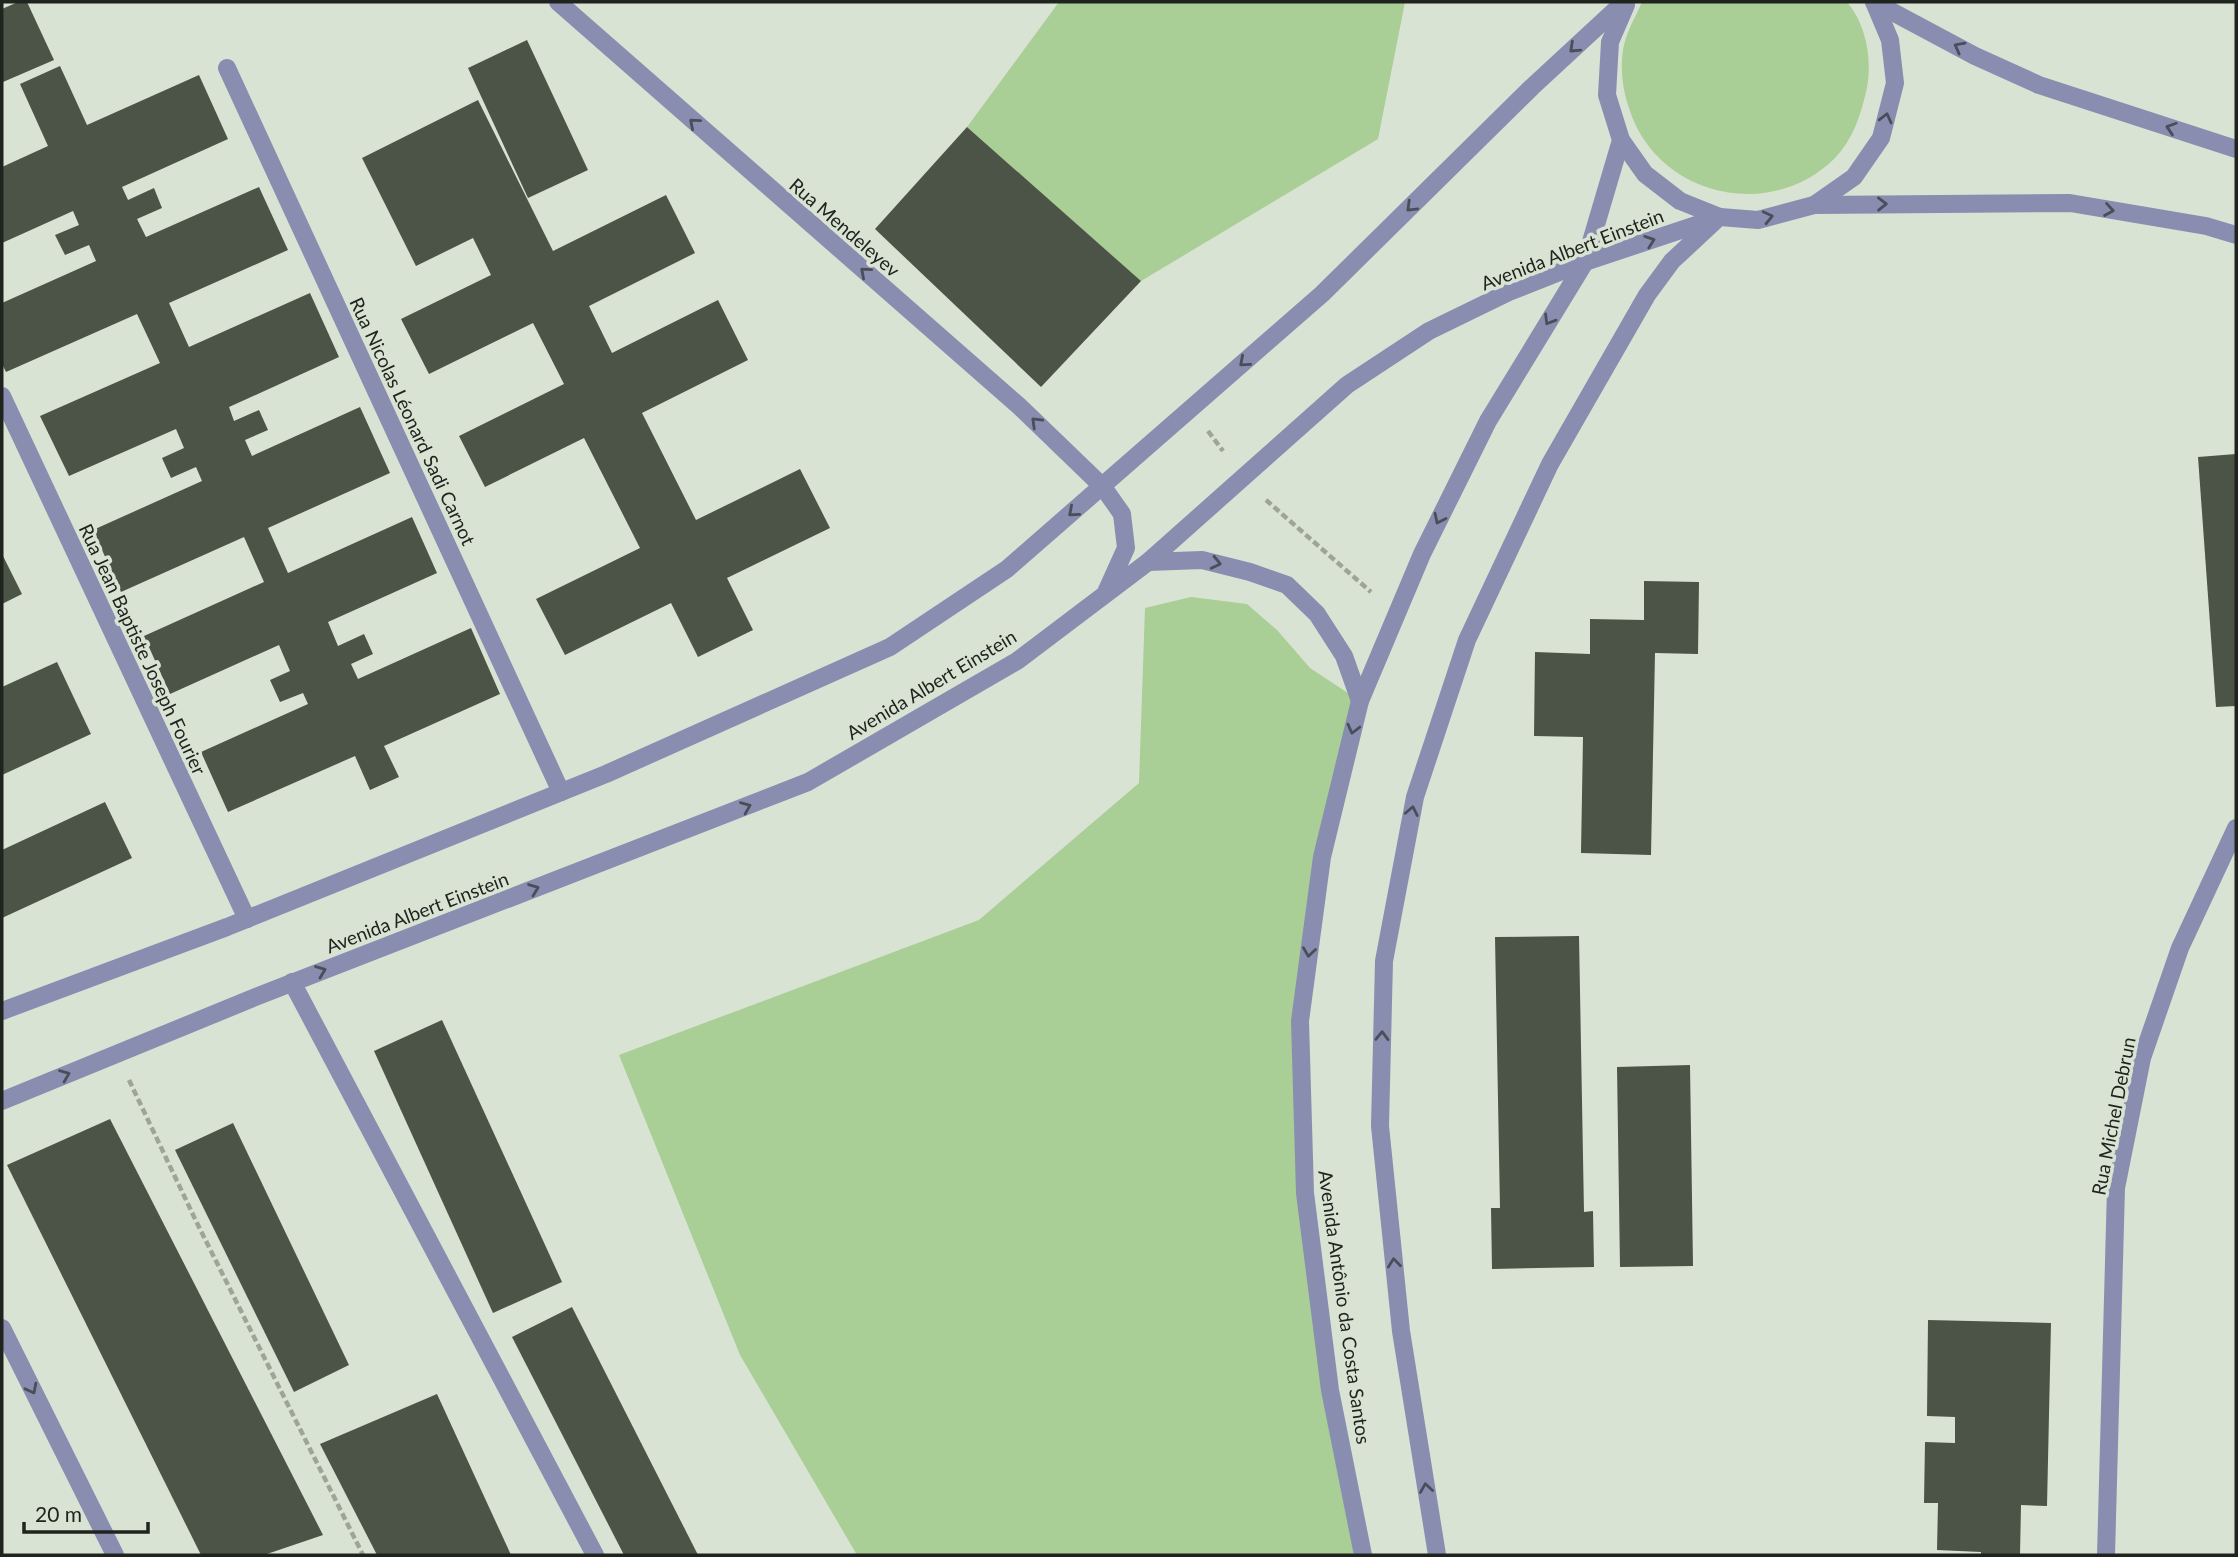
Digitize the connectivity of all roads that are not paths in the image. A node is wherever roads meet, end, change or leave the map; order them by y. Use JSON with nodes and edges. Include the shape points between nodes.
{"nodes":[{"id":1,"x":558,"y":2,"type":"edge"},
{"id":2,"x":1626,"y":2,"type":"edge"},
{"id":3,"x":1874,"y":2,"type":"edge"},
{"id":4,"x":227,"y":68,"type":"dead end"},
{"id":5,"x":1621,"y":140,"type":"junction"},
{"id":6,"x":2236,"y":149,"type":"edge"},
{"id":7,"x":1814,"y":205,"type":"junction"},
{"id":8,"x":1720,"y":217,"type":"junction"},
{"id":9,"x":2236,"y":235,"type":"edge"},
{"id":10,"x":1585,"y":262,"type":"junction"},
{"id":11,"x":2,"y":396,"type":"edge"},
{"id":12,"x":1103,"y":486,"type":"junction"},
{"id":13,"x":1148,"y":562,"type":"junction"},
{"id":14,"x":1106,"y":593,"type":"junction"},
{"id":15,"x":1360,"y":701,"type":"junction"},
{"id":16,"x":561,"y":792,"type":"junction"},
{"id":17,"x":2236,"y":828,"type":"edge"},
{"id":18,"x":247,"y":919,"type":"junction"},
{"id":19,"x":292,"y":982,"type":"junction"},
{"id":20,"x":2,"y":1011,"type":"edge"},
{"id":21,"x":2,"y":1101,"type":"edge"},
{"id":22,"x":2,"y":1328,"type":"edge"},
{"id":23,"x":115,"y":1555,"type":"edge"},
{"id":24,"x":595,"y":1555,"type":"edge"},
{"id":25,"x":1363,"y":1555,"type":"edge"},
{"id":26,"x":1437,"y":1555,"type":"edge"},
{"id":27,"x":2106,"y":1555,"type":"edge"}],
"edges":[{"from":12,"to":1,"type":"street","name":"Rua Mendeleyev","one_way":true,"via":[[1020,406]]},
{"from":2,"to":5,"type":"street","via":[[1610,42],[1607,95]]},
{"from":2,"to":12,"type":"street","one_way":true,"via":[[1322,294]]},
{"from":6,"to":3,"type":"street","one_way":true,"via":[[2039,85]]},
{"from":7,"to":3,"type":"street","one_way":true,"via":[[1854,177],[1881,138],[1895,83],[1890,40]]},
{"from":4,"to":16,"type":"street","name":"Rua Nicolas Léonard Sadi Carnot"},
{"from":5,"to":8,"type":"street","via":[[1645,174],[1662,188],[1680,201]]},
{"from":5,"to":10,"type":"street","name":"Avenida Antônio da Costa Santos"},
{"from":8,"to":7,"type":"street","name":"Avenida Albert Einstein","one_way":true,"via":[[1758,220]]},
{"from":7,"to":9,"type":"street","one_way":true,"via":[[2070,203]]},
{"from":10,"to":8,"type":"street","name":"Avenida Albert Einstein","one_way":true},
{"from":26,"to":8,"type":"street","one_way":true,"via":[[1401,1331],[1380,1126],[1384,961],[1415,797],[1467,640],[1550,464],[1647,295],[1672,261]]},
{"from":10,"to":13,"type":"street","name":"Avenida Albert Einstein","via":[[1508,292],[1429,331],[1347,385]]},
{"from":10,"to":15,"type":"street","name":"Avenida Antônio da Costa Santos","one_way":true,"via":[[1488,421],[1422,554]]},
{"from":11,"to":18,"type":"street","name":"Rua Jean Baptiste Joseph Fourier"},
{"from":12,"to":14,"type":"street","name":"Rua Mendeleyev","via":[[1122,514],[1126,548]]},
{"from":12,"to":16,"type":"street","one_way":true,"via":[[1007,569],[890,647]]},
{"from":13,"to":14,"type":"street","name":"Avenida Albert Einstein"},
{"from":13,"to":15,"type":"street","one_way":true,"via":[[1202,560],[1287,585],[1317,614],[1344,656]]},
{"from":19,"to":14,"type":"street","name":"Avenida Albert Einstein","one_way":true,"via":[[808,782],[1017,661]]},
{"from":15,"to":25,"type":"street","name":"Avenida Antônio da Costa Santos","one_way":true,"via":[[1322,857],[1300,1021],[1305,1193],[1330,1390]]},
{"from":16,"to":18,"type":"street"},
{"from":17,"to":27,"type":"street","name":"Rua Michel Debrun","via":[[2180,948],[2142,1058],[2116,1188]]},
{"from":18,"to":20,"type":"street"},
{"from":21,"to":19,"type":"street","name":"Avenida Albert Einstein","one_way":true},
{"from":19,"to":24,"type":"street"},
{"from":22,"to":23,"type":"street","one_way":true}]}
